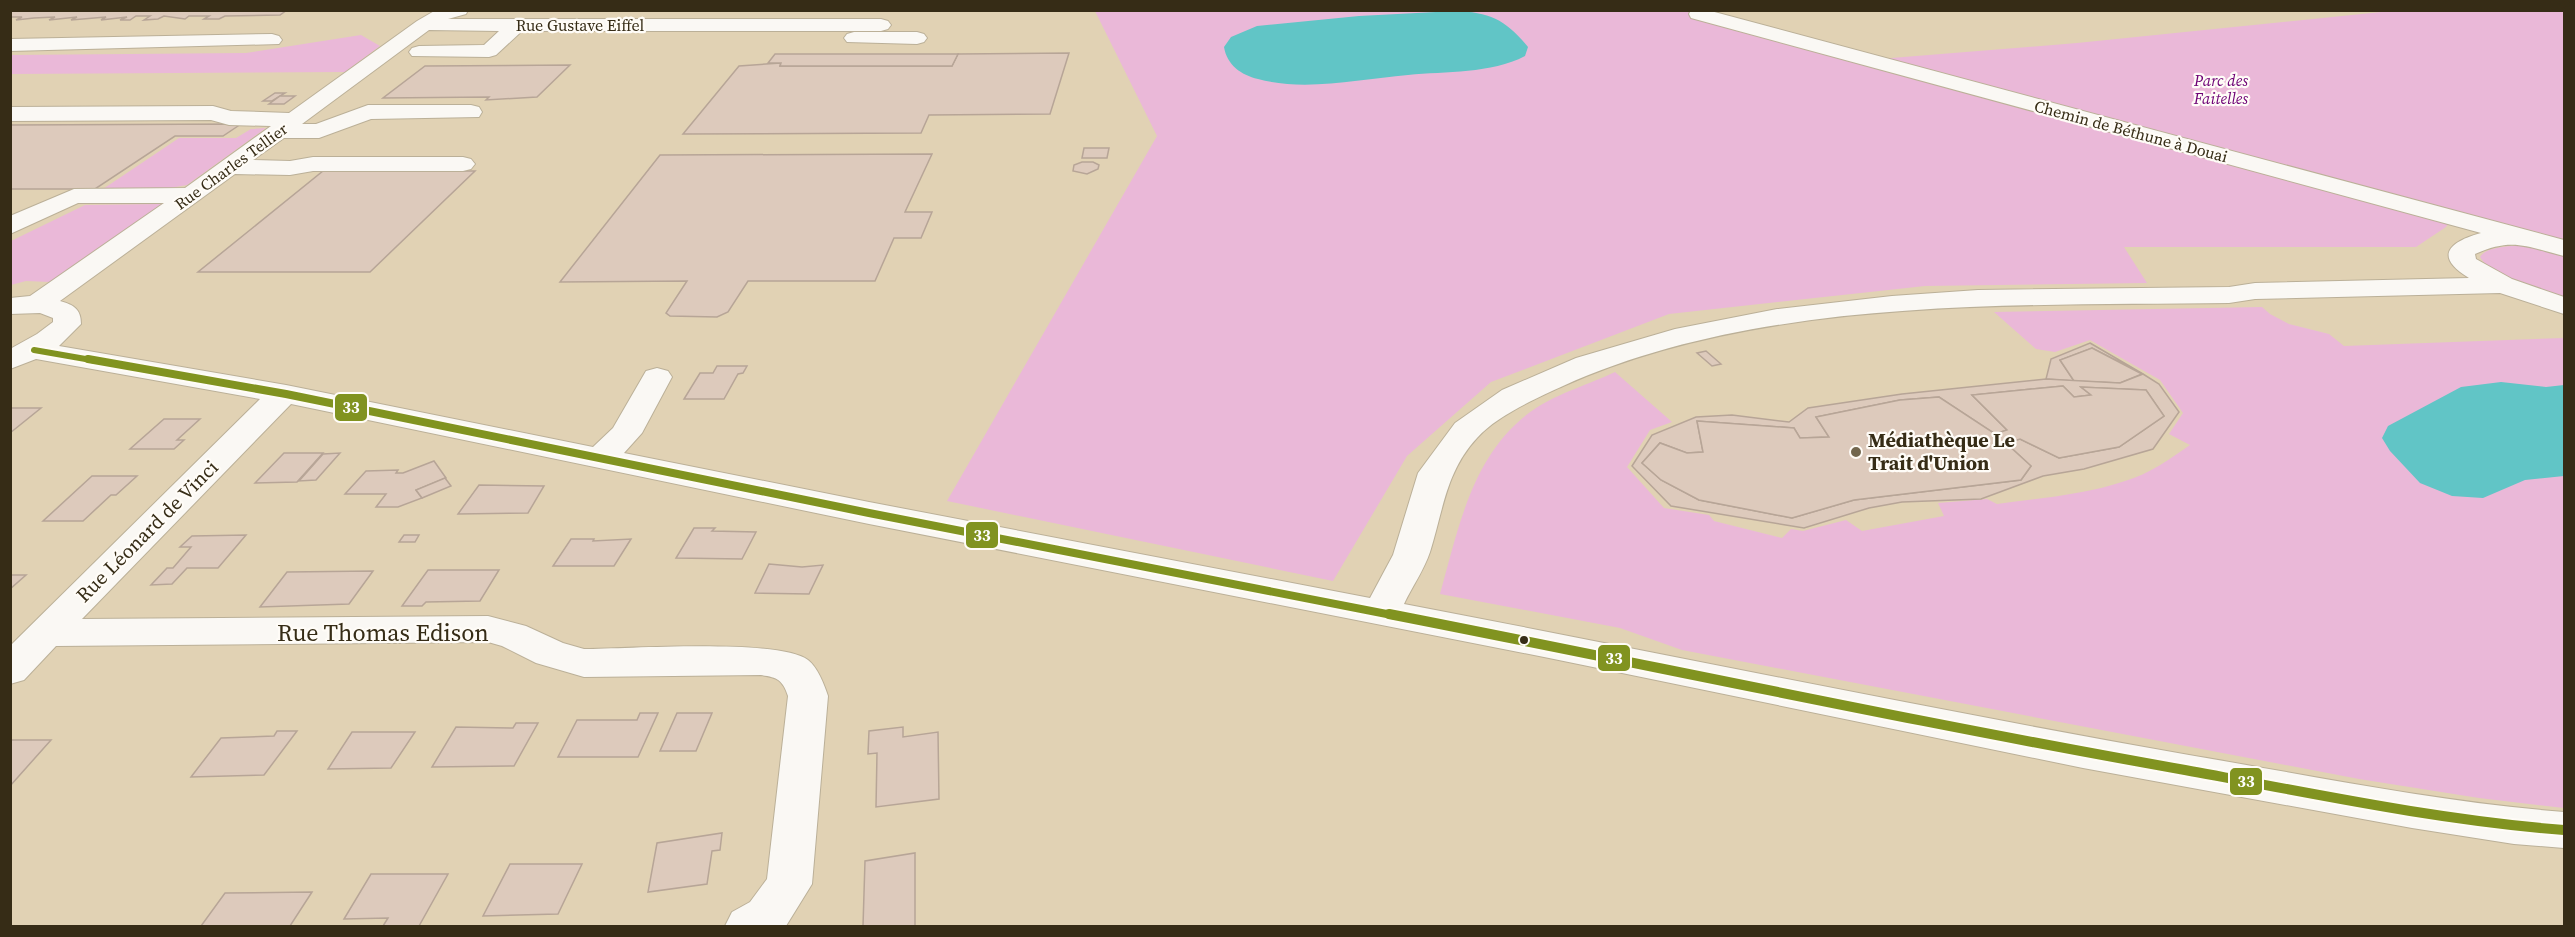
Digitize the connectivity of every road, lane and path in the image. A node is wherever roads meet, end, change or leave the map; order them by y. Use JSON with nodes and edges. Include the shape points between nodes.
{"nodes":[{"id":1,"x":459,"y":10,"type":"edge"},
{"id":2,"x":1698,"y":14,"type":"dead end"},
{"id":3,"x":424,"y":25,"type":"junction"},
{"id":4,"x":518,"y":25,"type":"junction"},
{"id":5,"x":712,"y":25,"type":"junction"},
{"id":6,"x":881,"y":25,"type":"dead end"},
{"id":7,"x":917,"y":38,"type":"dead end"},
{"id":8,"x":272,"y":40,"type":"dead end"},
{"id":9,"x":10,"y":45,"type":"edge"},
{"id":10,"x":419,"y":52,"type":"dead end"},
{"id":11,"x":471,"y":112,"type":"dead end"},
{"id":12,"x":10,"y":114,"type":"edge"},
{"id":13,"x":286,"y":126,"type":"junction"},
{"id":14,"x":463,"y":164,"type":"dead end"},
{"id":15,"x":230,"y":167,"type":"junction"},
{"id":16,"x":191,"y":195,"type":"junction"},
{"id":17,"x":74,"y":196,"type":"junction"},
{"id":18,"x":10,"y":199,"type":"edge"},
{"id":19,"x":10,"y":226,"type":"edge"},
{"id":20,"x":2519,"y":235,"type":"junction"},
{"id":21,"x":2565,"y":248,"type":"edge"},
{"id":22,"x":2502,"y":285,"type":"junction"},
{"id":23,"x":24,"y":305,"type":"edge"},
{"id":24,"x":2565,"y":306,"type":"edge"},
{"id":25,"x":22,"y":355,"type":"edge"},
{"id":26,"x":657,"y":378,"type":"dead end"},
{"id":27,"x":286,"y":394,"type":"junction"},
{"id":28,"x":600,"y":458,"type":"junction"},
{"id":29,"x":1381,"y":612,"type":"junction"},
{"id":30,"x":46,"y":633,"type":"junction"},
{"id":31,"x":10,"y":670,"type":"edge"},
{"id":32,"x":2565,"y":830,"type":"edge"},
{"id":33,"x":749,"y":927,"type":"edge"}],
"edges":[{"from":1,"to":3,"type":"street","name":"Rue Charles Tellier"},
{"from":2,"to":20,"type":"street","name":"Chemin de Béthune à Douai"},
{"from":3,"to":4,"type":"street","name":"Rue Gustave Eiffel"},
{"from":3,"to":13,"type":"street","name":"Rue Charles Tellier"},
{"from":4,"to":5,"type":"street","name":"Rue Gustave Eiffel"},
{"from":4,"to":10,"type":"street","via":[[489,51]]},
{"from":5,"to":6,"type":"street","name":"Rue Gustave Eiffel"},
{"from":5,"to":7,"type":"street","via":[[722,34],[736,37]]},
{"from":8,"to":9,"type":"street"},
{"from":11,"to":13,"type":"street","via":[[368,112],[319,130]]},
{"from":12,"to":13,"type":"street","via":[[213,113]]},
{"from":13,"to":15,"type":"street","name":"Rue Charles Tellier"},
{"from":14,"to":15,"type":"street"},
{"from":15,"to":16,"type":"street","name":"Rue Charles Tellier"},
{"from":16,"to":17,"type":"street"},
{"from":16,"to":23,"type":"street","name":"Rue Charles Tellier","via":[[85,272]]},
{"from":17,"to":18,"type":"street"},
{"from":17,"to":19,"type":"street"},
{"from":20,"to":21,"type":"street","name":"Chemin de Béthune à Douai"},
{"from":20,"to":22,"type":"street","via":[[2485,240],[2462,250],[2463,262]]},
{"from":22,"to":24,"type":"street"},
{"from":22,"to":29,"type":"street","via":[[1978,298],[1892,304],[1777,317],[1619,353],[1513,397],[1466,430],[1435,473],[1411,555]]},
{"from":23,"to":25,"type":"street","via":[[56,307],[67,314],[67,324],[55,337]]},
{"from":25,"to":27,"type":"street"},
{"from":26,"to":28,"type":"street","via":[[626,433]]},
{"from":27,"to":28,"type":"street"},
{"from":27,"to":30,"type":"street","name":"Rue Léonard de Vinci"},
{"from":28,"to":29,"type":"street"},
{"from":29,"to":32,"type":"street","via":[[2083,752],[2412,811]]},
{"from":30,"to":31,"type":"street","name":"Rue Léonard de Vinci"},
{"from":30,"to":33,"type":"street","name":"Rue Thomas Edison","via":[[488,629],[584,663],[761,661],[788,666],[802,676],[808,696],[789,884],[767,916]]}]}
